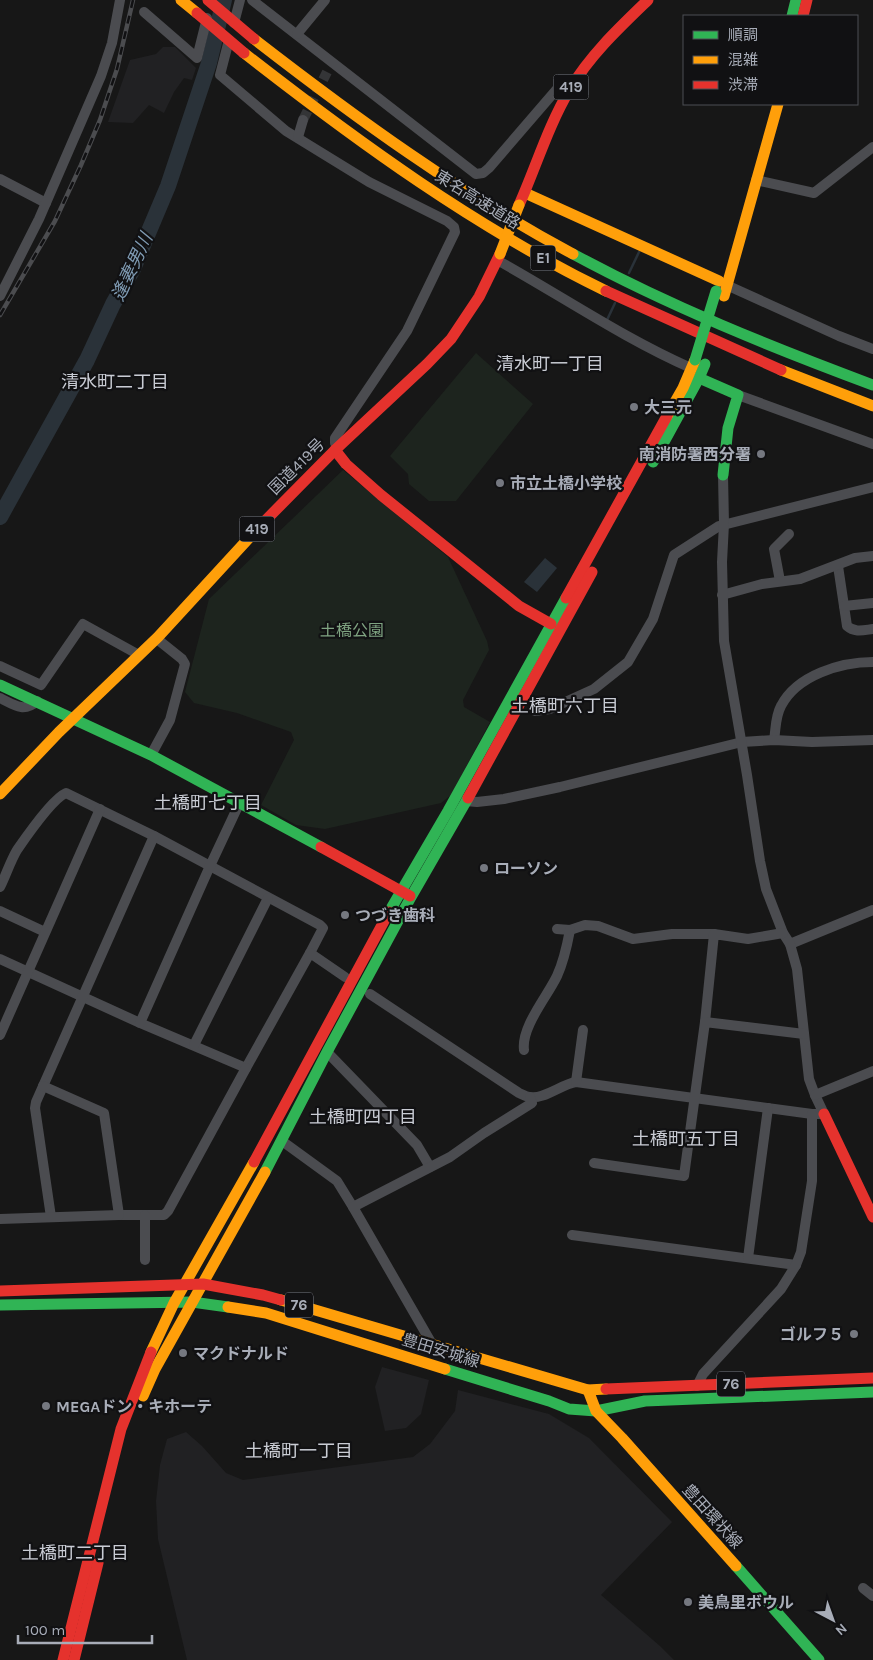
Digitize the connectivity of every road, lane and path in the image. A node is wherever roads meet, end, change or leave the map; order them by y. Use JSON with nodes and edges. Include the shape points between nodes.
{"nodes":[{"id":1,"x":120,"y":0,"type":"edge"},
{"id":2,"x":181,"y":0,"type":"edge"},
{"id":3,"x":209,"y":0,"type":"edge"},
{"id":4,"x":240,"y":0,"type":"edge"},
{"id":5,"x":252,"y":0,"type":"edge"},
{"id":6,"x":325,"y":0,"type":"edge"},
{"id":7,"x":648,"y":0,"type":"edge"},
{"id":8,"x":796,"y":0,"type":"edge"},
{"id":9,"x":808,"y":0,"type":"edge"},
{"id":10,"x":144,"y":12,"type":"dead end"},
{"id":11,"x":792,"y":15,"type":"edge"},
{"id":12,"x":803,"y":15,"type":"edge"},
{"id":13,"x":297,"y":34,"type":"junction"},
{"id":14,"x":332,"y":61,"type":"junction"},
{"id":15,"x":328,"y":72,"type":"tunnel mouth"},
{"id":16,"x":570,"y":89,"type":"junction"},
{"id":17,"x":768,"y":105,"type":"edge"},
{"id":18,"x":778,"y":105,"type":"edge"},
{"id":19,"x":303,"y":120,"type":"tunnel mouth"},
{"id":20,"x":298,"y":137,"type":"junction"},
{"id":21,"x":873,"y":147,"type":"edge"},
{"id":22,"x":0,"y":179,"type":"edge"},
{"id":23,"x":756,"y":180,"type":"junction"},
{"id":24,"x":525,"y":193,"type":"junction"},
{"id":25,"x":46,"y":203,"type":"junction"},
{"id":26,"x":498,"y":257,"type":"junction"},
{"id":27,"x":721,"y":288,"type":"junction"},
{"id":28,"x":0,"y":296,"type":"edge"},
{"id":29,"x":873,"y":349,"type":"edge"},
{"id":30,"x":699,"y":364,"type":"junction"},
{"id":31,"x":699,"y":378,"type":"junction"},
{"id":32,"x":873,"y":385,"type":"edge"},
{"id":33,"x":738,"y":395,"type":"junction"},
{"id":34,"x":873,"y":406,"type":"edge"},
{"id":35,"x":873,"y":444,"type":"edge"},
{"id":36,"x":334,"y":450,"type":"junction"},
{"id":37,"x":723,"y":475,"type":"joint"},
{"id":38,"x":873,"y":487,"type":"edge"},
{"id":39,"x":724,"y":524,"type":"junction"},
{"id":40,"x":790,"y":534,"type":"dead end"},
{"id":41,"x":873,"y":556,"type":"edge"},
{"id":42,"x":838,"y":566,"type":"junction"},
{"id":43,"x":780,"y":581,"type":"junction"},
{"id":44,"x":722,"y":595,"type":"junction"},
{"id":45,"x":873,"y":603,"type":"edge"},
{"id":46,"x":844,"y":606,"type":"junction"},
{"id":47,"x":551,"y":624,"type":"junction"},
{"id":48,"x":873,"y":629,"type":"edge"},
{"id":49,"x":156,"y":639,"type":"junction"},
{"id":50,"x":139,"y":655,"type":"junction"},
{"id":51,"x":873,"y":662,"type":"edge"},
{"id":52,"x":0,"y":666,"type":"edge"},
{"id":53,"x":0,"y":684,"type":"edge"},
{"id":54,"x":0,"y":698,"type":"edge"},
{"id":55,"x":37,"y":701,"type":"junction"},
{"id":56,"x":535,"y":711,"type":"dead end"},
{"id":57,"x":74,"y":719,"type":"junction"},
{"id":58,"x":774,"y":740,"type":"junction"},
{"id":59,"x":873,"y":740,"type":"edge"},
{"id":60,"x":742,"y":742,"type":"junction"},
{"id":61,"x":151,"y":755,"type":"junction"},
{"id":62,"x":0,"y":794,"type":"edge"},
{"id":63,"x":466,"y":801,"type":"junction"},
{"id":64,"x":240,"y":802,"type":"junction"},
{"id":65,"x":100,"y":809,"type":"junction"},
{"id":66,"x":154,"y":836,"type":"junction"},
{"id":67,"x":210,"y":866,"type":"junction"},
{"id":68,"x":0,"y":886,"type":"edge"},
{"id":69,"x":406,"y":894,"type":"junction"},
{"id":70,"x":268,"y":898,"type":"junction"},
{"id":71,"x":873,"y":910,"type":"edge"},
{"id":72,"x":0,"y":911,"type":"edge"},
{"id":73,"x":557,"y":929,"type":"dead end"},
{"id":74,"x":570,"y":930,"type":"junction"},
{"id":75,"x":45,"y":932,"type":"junction"},
{"id":76,"x":784,"y":933,"type":"junction"},
{"id":77,"x":714,"y":934,"type":"junction"},
{"id":78,"x":790,"y":944,"type":"junction"},
{"id":79,"x":310,"y":953,"type":"junction"},
{"id":80,"x":0,"y":959,"type":"edge"},
{"id":81,"x":28,"y":972,"type":"junction"},
{"id":82,"x":345,"y":977,"type":"dead end"},
{"id":83,"x":370,"y":994,"type":"dead end"},
{"id":84,"x":84,"y":997,"type":"junction"},
{"id":85,"x":705,"y":1022,"type":"junction"},
{"id":86,"x":140,"y":1023,"type":"junction"},
{"id":87,"x":583,"y":1030,"type":"dead end"},
{"id":88,"x":804,"y":1034,"type":"junction"},
{"id":89,"x":0,"y":1035,"type":"edge"},
{"id":90,"x":194,"y":1045,"type":"junction"},
{"id":91,"x":524,"y":1050,"type":"dead end"},
{"id":92,"x":327,"y":1052,"type":"junction"},
{"id":93,"x":246,"y":1068,"type":"junction"},
{"id":94,"x":873,"y":1071,"type":"edge"},
{"id":95,"x":576,"y":1082,"type":"junction"},
{"id":96,"x":44,"y":1086,"type":"junction"},
{"id":97,"x":815,"y":1094,"type":"junction"},
{"id":98,"x":530,"y":1097,"type":"junction"},
{"id":99,"x":695,"y":1097,"type":"junction"},
{"id":100,"x":768,"y":1108,"type":"junction"},
{"id":101,"x":812,"y":1114,"type":"junction"},
{"id":102,"x":824,"y":1114,"type":"junction"},
{"id":103,"x":282,"y":1142,"type":"junction"},
{"id":104,"x":594,"y":1163,"type":"dead end"},
{"id":105,"x":430,"y":1167,"type":"junction"},
{"id":106,"x":353,"y":1207,"type":"junction"},
{"id":107,"x":119,"y":1215,"type":"junction"},
{"id":108,"x":145,"y":1215,"type":"junction"},
{"id":109,"x":873,"y":1216,"type":"edge"},
{"id":110,"x":51,"y":1217,"type":"junction"},
{"id":111,"x":0,"y":1219,"type":"edge"},
{"id":112,"x":572,"y":1235,"type":"dead end"},
{"id":113,"x":748,"y":1258,"type":"junction"},
{"id":114,"x":145,"y":1260,"type":"dead end"},
{"id":115,"x":796,"y":1265,"type":"junction"},
{"id":116,"x":186,"y":1283,"type":"junction"},
{"id":117,"x":203,"y":1284,"type":"junction"},
{"id":118,"x":0,"y":1291,"type":"edge"},
{"id":119,"x":174,"y":1302,"type":"junction"},
{"id":120,"x":192,"y":1302,"type":"junction"},
{"id":121,"x":0,"y":1305,"type":"edge"},
{"id":122,"x":432,"y":1344,"type":"junction"},
{"id":123,"x":873,"y":1378,"type":"edge"},
{"id":124,"x":697,"y":1386,"type":"junction"},
{"id":125,"x":588,"y":1390,"type":"junction"},
{"id":126,"x":873,"y":1392,"type":"edge"},
{"id":127,"x":596,"y":1411,"type":"junction"},
{"id":128,"x":863,"y":1588,"type":"dead end"},
{"id":129,"x":873,"y":1596,"type":"edge"},
{"id":130,"x":63,"y":1660,"type":"edge"},
{"id":131,"x":74,"y":1660,"type":"edge"},
{"id":132,"x":819,"y":1660,"type":"edge"}],
"edges":[{"from":1,"to":25,"type":"street","via":[[112,43],[101,76]]},
{"from":2,"to":34,"type":"main road","name":"東名高速道路","number":"E1","bridge":true,"via":[[302,99],[428,187],[537,255],[673,323],[801,379]]},
{"from":3,"to":10,"type":"street","via":[[196,58]]},
{"from":3,"to":32,"type":"main road","name":"東名高速道路","number":"E1","bridge":true,"via":[[312,85],[429,168],[546,239],[681,308]]},
{"from":4,"to":20,"type":"street","via":[[220,75],[286,131]]},
{"from":5,"to":13,"type":"street"},
{"from":6,"to":13,"type":"street"},
{"from":7,"to":16,"type":"main road","number":"419","via":[[606,42]]},
{"from":8,"to":11,"type":"main road"},
{"from":9,"to":12,"type":"main road"},
{"from":13,"to":14,"type":"street"},
{"from":14,"to":15,"type":"street"},
{"from":14,"to":16,"type":"street","via":[[476,174],[489,168],[557,88]]},
{"from":16,"to":24,"type":"main road","number":"419","via":[[548,132]]},
{"from":17,"to":27,"type":"main road"},
{"from":18,"to":23,"type":"main road"},
{"from":19,"to":20,"type":"street"},
{"from":20,"to":36,"type":"street","via":[[369,182],[448,221],[455,232],[407,331],[335,438]]},
{"from":21,"to":23,"type":"street","via":[[814,193]]},
{"from":22,"to":25,"type":"street"},
{"from":23,"to":27,"type":"main road"},
{"from":24,"to":26,"type":"main road","name":"国道419号","number":"419","bridge":true},
{"from":24,"to":27,"type":"main road"},
{"from":25,"to":28,"type":"street"},
{"from":26,"to":30,"type":"street","via":[[660,354]]},
{"from":26,"to":36,"type":"main road","name":"国道419号","number":"419","via":[[479,297],[451,339]]},
{"from":27,"to":29,"type":"street"},
{"from":27,"to":30,"type":"main road"},
{"from":30,"to":31,"type":"main road"},
{"from":30,"to":47,"type":"main road"},
{"from":31,"to":33,"type":"main road"},
{"from":31,"to":63,"type":"main road"},
{"from":33,"to":35,"type":"street"},
{"from":33,"to":37,"type":"main road","via":[[728,428]]},
{"from":36,"to":47,"type":"main road","via":[[381,496],[519,606]]},
{"from":36,"to":49,"type":"main road","name":"国道419号","number":"419"},
{"from":37,"to":39,"type":"street"},
{"from":38,"to":39,"type":"street"},
{"from":39,"to":44,"type":"street"},
{"from":39,"to":56,"type":"street","via":[[674,555],[653,619],[628,662],[594,689],[550,709]]},
{"from":40,"to":43,"type":"street","via":[[774,549]]},
{"from":41,"to":42,"type":"street","via":[[856,558]]},
{"from":42,"to":43,"type":"street","via":[[800,579]]},
{"from":42,"to":46,"type":"street"},
{"from":43,"to":44,"type":"street"},
{"from":44,"to":60,"type":"street","via":[[724,641]]},
{"from":45,"to":46,"type":"street"},
{"from":46,"to":48,"type":"street","via":[[851,630]]},
{"from":47,"to":69,"type":"main road"},
{"from":49,"to":50,"type":"main road","name":"国道419号","number":"419"},
{"from":49,"to":61,"type":"street","via":[[185,664],[170,720]]},
{"from":50,"to":52,"type":"street","via":[[83,624],[41,685]]},
{"from":50,"to":57,"type":"main road","name":"国道419号","number":"419"},
{"from":51,"to":58,"type":"street","via":[[848,664],[808,679],[781,706]]},
{"from":53,"to":55,"type":"main road"},
{"from":54,"to":55,"type":"street","via":[[22,708],[31,707]]},
{"from":55,"to":57,"type":"main road"},
{"from":57,"to":61,"type":"main road"},
{"from":57,"to":62,"type":"main road","name":"国道419号","number":"419"},
{"from":58,"to":59,"type":"street"},
{"from":58,"to":60,"type":"street"},
{"from":60,"to":63,"type":"street","via":[[504,799]]},
{"from":60,"to":76,"type":"street","via":[[766,889]]},
{"from":61,"to":64,"type":"main road"},
{"from":63,"to":69,"type":"main road"},
{"from":64,"to":67,"type":"street"},
{"from":64,"to":69,"type":"main road"},
{"from":65,"to":66,"type":"street"},
{"from":65,"to":68,"type":"street","via":[[66,793],[62,795],[16,851]]},
{"from":65,"to":75,"type":"street"},
{"from":66,"to":67,"type":"street"},
{"from":66,"to":84,"type":"street"},
{"from":67,"to":70,"type":"street"},
{"from":67,"to":86,"type":"street"},
{"from":69,"to":92,"type":"main road"},
{"from":69,"to":116,"type":"main road"},
{"from":70,"to":79,"type":"street","via":[[323,928]]},
{"from":70,"to":90,"type":"street"},
{"from":71,"to":78,"type":"street"},
{"from":72,"to":75,"type":"street"},
{"from":73,"to":74,"type":"street"},
{"from":74,"to":77,"type":"street","via":[[585,925],[598,926],[633,939],[672,934]]},
{"from":74,"to":91,"type":"street","via":[[557,977],[524,1035]]},
{"from":75,"to":81,"type":"street"},
{"from":76,"to":77,"type":"street","via":[[748,938]]},
{"from":76,"to":78,"type":"street"},
{"from":77,"to":85,"type":"street"},
{"from":78,"to":88,"type":"street","via":[[798,977]]},
{"from":79,"to":82,"type":"street"},
{"from":79,"to":93,"type":"street"},
{"from":80,"to":81,"type":"street"},
{"from":81,"to":84,"type":"street"},
{"from":81,"to":89,"type":"street"},
{"from":83,"to":98,"type":"street","via":[[519,1093]]},
{"from":84,"to":86,"type":"street"},
{"from":84,"to":96,"type":"street"},
{"from":85,"to":88,"type":"street"},
{"from":85,"to":99,"type":"street"},
{"from":86,"to":90,"type":"street"},
{"from":87,"to":95,"type":"street"},
{"from":88,"to":97,"type":"street","via":[[809,1078]]},
{"from":90,"to":93,"type":"street"},
{"from":92,"to":103,"type":"main road"},
{"from":92,"to":105,"type":"street","via":[[417,1145]]},
{"from":93,"to":108,"type":"street","via":[[168,1212]]},
{"from":94,"to":97,"type":"street"},
{"from":95,"to":98,"type":"street"},
{"from":95,"to":99,"type":"street"},
{"from":96,"to":107,"type":"street","via":[[104,1113]]},
{"from":96,"to":110,"type":"street","via":[[35,1108]]},
{"from":97,"to":102,"type":"street"},
{"from":98,"to":105,"type":"street","via":[[532,1103],[524,1109]]},
{"from":99,"to":100,"type":"street"},
{"from":99,"to":104,"type":"street","via":[[684,1176]]},
{"from":100,"to":101,"type":"street"},
{"from":100,"to":113,"type":"street"},
{"from":101,"to":102,"type":"street"},
{"from":101,"to":115,"type":"street","via":[[812,1181]]},
{"from":102,"to":109,"type":"main road"},
{"from":103,"to":106,"type":"street","via":[[337,1181]]},
{"from":103,"to":117,"type":"main road"},
{"from":105,"to":106,"type":"street"},
{"from":106,"to":122,"type":"street"},
{"from":107,"to":108,"type":"street"},
{"from":107,"to":110,"type":"street"},
{"from":108,"to":114,"type":"street"},
{"from":110,"to":111,"type":"street"},
{"from":112,"to":113,"type":"street"},
{"from":113,"to":115,"type":"street"},
{"from":115,"to":124,"type":"street","via":[[781,1289],[703,1374]]},
{"from":116,"to":117,"type":"main road","name":"豊田安城線","number":"76"},
{"from":116,"to":118,"type":"main road","name":"豊田安城線","number":"76"},
{"from":116,"to":119,"type":"main road"},
{"from":117,"to":120,"type":"main road"},
{"from":117,"to":122,"type":"main road","name":"豊田安城線","number":"76","via":[[263,1296]]},
{"from":119,"to":120,"type":"main road","name":"豊田安城線","number":"76"},
{"from":119,"to":121,"type":"main road","name":"豊田安城線","number":"76"},
{"from":119,"to":130,"type":"main road","via":[[144,1366],[121,1429]]},
{"from":120,"to":127,"type":"main road","name":"豊田安城線","number":"76","via":[[266,1313],[569,1409]]},
{"from":120,"to":131,"type":"main road","via":[[155,1370],[131,1430]]},
{"from":122,"to":125,"type":"main road","name":"豊田安城線","number":"76"},
{"from":123,"to":124,"type":"main road","name":"豊田安城線","number":"76"},
{"from":124,"to":125,"type":"main road","name":"豊田安城線","number":"76"},
{"from":125,"to":127,"type":"main road","name":"豊田環状線"},
{"from":126,"to":127,"type":"main road","name":"豊田安城線","number":"76","via":[[644,1401]]},
{"from":127,"to":132,"type":"main road","name":"豊田環状線"},
{"from":128,"to":129,"type":"street"}]}
